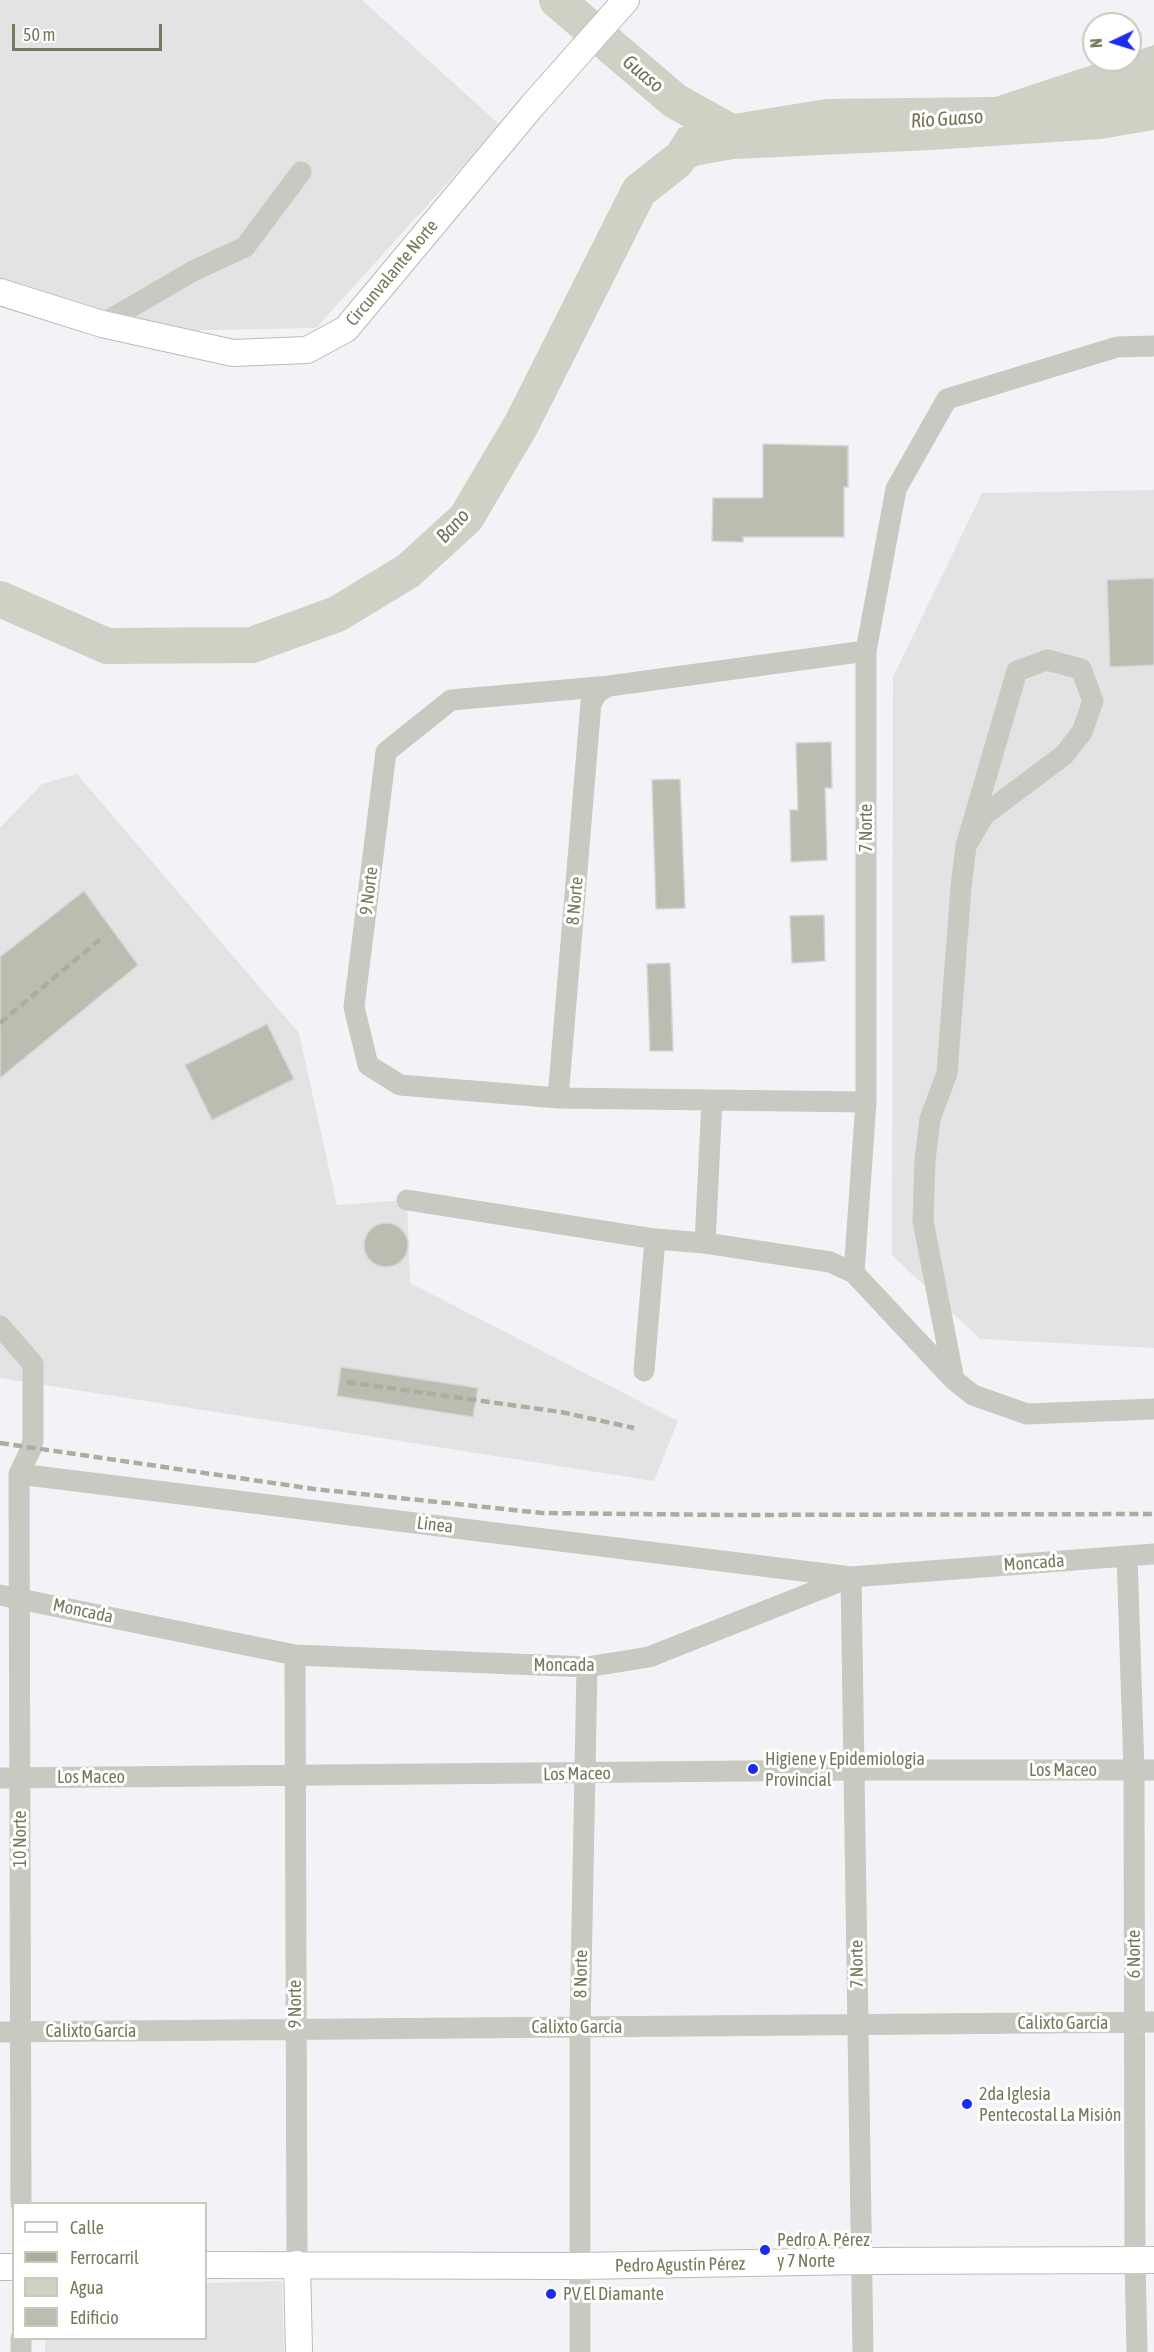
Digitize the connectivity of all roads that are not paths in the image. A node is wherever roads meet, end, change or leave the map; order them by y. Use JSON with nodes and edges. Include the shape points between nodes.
{"nodes":[{"id":1,"x":626,"y":0,"type":"edge"},
{"id":2,"x":301,"y":172,"type":"dead end"},
{"id":3,"x":0,"y":292,"type":"edge"},
{"id":4,"x":102,"y":324,"type":"junction"},
{"id":5,"x":1154,"y":346,"type":"edge"},
{"id":6,"x":866,"y":651,"type":"junction"},
{"id":7,"x":609,"y":686,"type":"junction"},
{"id":8,"x":966,"y":846,"type":"junction"},
{"id":9,"x":558,"y":1098,"type":"junction"},
{"id":10,"x":712,"y":1100,"type":"junction"},
{"id":11,"x":866,"y":1102,"type":"junction"},
{"id":12,"x":407,"y":1200,"type":"dead end"},
{"id":13,"x":655,"y":1239,"type":"junction"},
{"id":14,"x":705,"y":1243,"type":"junction"},
{"id":15,"x":854,"y":1273,"type":"junction"},
{"id":16,"x":0,"y":1326,"type":"edge"},
{"id":17,"x":644,"y":1371,"type":"dead end"},
{"id":18,"x":954,"y":1380,"type":"junction"},
{"id":19,"x":1154,"y":1408,"type":"edge"},
{"id":20,"x":19,"y":1474,"type":"junction"},
{"id":21,"x":1154,"y":1554,"type":"edge"},
{"id":22,"x":1127,"y":1556,"type":"junction"},
{"id":23,"x":851,"y":1577,"type":"junction"},
{"id":24,"x":10,"y":1596,"type":"edge"},
{"id":25,"x":295,"y":1655,"type":"junction"},
{"id":26,"x":587,"y":1667,"type":"junction"},
{"id":27,"x":854,"y":1770,"type":"junction"},
{"id":28,"x":1144,"y":1770,"type":"edge"},
{"id":29,"x":586,"y":1774,"type":"junction"},
{"id":30,"x":294,"y":1776,"type":"junction"},
{"id":31,"x":10,"y":1778,"type":"edge"},
{"id":32,"x":1144,"y":2022,"type":"edge"},
{"id":33,"x":858,"y":2025,"type":"junction"},
{"id":34,"x":580,"y":2027,"type":"junction"},
{"id":35,"x":295,"y":2029,"type":"junction"},
{"id":36,"x":10,"y":2032,"type":"edge"},
{"id":37,"x":21,"y":2202,"type":"edge"},
{"id":38,"x":1144,"y":2260,"type":"edge"},
{"id":39,"x":862,"y":2261,"type":"junction"},
{"id":40,"x":297,"y":2264,"type":"junction"},
{"id":41,"x":207,"y":2265,"type":"edge"},
{"id":42,"x":579,"y":2266,"type":"junction"},
{"id":43,"x":299,"y":2352,"type":"edge"},
{"id":44,"x":580,"y":2352,"type":"edge"},
{"id":45,"x":863,"y":2352,"type":"edge"},
{"id":46,"x":1137,"y":2352,"type":"edge"}],
"edges":[{"from":1,"to":4,"type":"main road","name":"Circunvalante Norte","via":[[346,329],[307,350],[233,353]]},
{"from":2,"to":4,"type":"street","via":[[245,247],[193,271]]},
{"from":3,"to":4,"type":"main road","name":"Circunvalante Norte"},
{"from":5,"to":6,"type":"street","name":"7 Norte","via":[[1117,347],[947,399],[896,489]]},
{"from":6,"to":7,"type":"street","name":"9 Norte"},
{"from":6,"to":11,"type":"street","name":"7 Norte"},
{"from":7,"to":9,"type":"street","name":"8 Norte","via":[[598,692],[591,703]]},
{"from":7,"to":9,"type":"street","name":"9 Norte","via":[[451,700],[386,752],[354,1007],[368,1065],[400,1085]]},
{"from":8,"to":8,"type":"street","via":[[1017,671],[1047,660],[1081,669],[1093,701],[1082,732],[1064,755],[984,815]]},
{"from":8,"to":18,"type":"street","via":[[947,1072],[930,1119],[922,1221]]},
{"from":9,"to":10,"type":"street"},
{"from":10,"to":11,"type":"street"},
{"from":10,"to":14,"type":"street"},
{"from":11,"to":15,"type":"street","name":"7 Norte"},
{"from":12,"to":13,"type":"street"},
{"from":13,"to":14,"type":"street"},
{"from":13,"to":17,"type":"street"},
{"from":14,"to":15,"type":"street","via":[[830,1262]]},
{"from":15,"to":18,"type":"street"},
{"from":16,"to":20,"type":"street","via":[[33,1364],[33,1440]]},
{"from":18,"to":19,"type":"street","via":[[973,1395],[1027,1414]]},
{"from":20,"to":23,"type":"street","name":"Línea"},
{"from":20,"to":24,"type":"street","name":"10 Norte"},
{"from":21,"to":22,"type":"street","name":"Moncada"},
{"from":22,"to":23,"type":"street","name":"Moncada"},
{"from":22,"to":28,"type":"street","name":"6 Norte"},
{"from":23,"to":26,"type":"street","name":"Moncada","via":[[649,1657]]},
{"from":23,"to":27,"type":"street","name":"7 Norte"},
{"from":24,"to":25,"type":"street","name":"Moncada"},
{"from":24,"to":31,"type":"street","name":"10 Norte"},
{"from":25,"to":26,"type":"street","name":"Moncada"},
{"from":25,"to":30,"type":"street","name":"9 Norte"},
{"from":26,"to":29,"type":"street","name":"8 Norte"},
{"from":27,"to":28,"type":"street","name":"Los Maceo"},
{"from":27,"to":29,"type":"street","name":"Los Maceo"},
{"from":27,"to":33,"type":"street","name":"7 Norte"},
{"from":28,"to":32,"type":"street","name":"6 Norte"},
{"from":29,"to":30,"type":"street","name":"Los Maceo"},
{"from":29,"to":34,"type":"street","name":"8 Norte"},
{"from":30,"to":31,"type":"street","name":"Los Maceo"},
{"from":30,"to":35,"type":"street","name":"9 Norte"},
{"from":31,"to":36,"type":"street","name":"10 Norte"},
{"from":32,"to":33,"type":"street","name":"Calixto García"},
{"from":32,"to":38,"type":"street","name":"6 Norte"},
{"from":33,"to":34,"type":"street","name":"Calixto García"},
{"from":33,"to":39,"type":"street","name":"7 Norte"},
{"from":34,"to":35,"type":"street","name":"Calixto García"},
{"from":34,"to":42,"type":"street","name":"8 Norte"},
{"from":35,"to":36,"type":"street","name":"Calixto García"},
{"from":35,"to":40,"type":"street","name":"9 Norte"},
{"from":36,"to":37,"type":"street","name":"10 Norte"},
{"from":38,"to":39,"type":"main road","name":"Pedro Agustín Pérez"},
{"from":38,"to":46,"type":"street","name":"6 Norte"},
{"from":39,"to":42,"type":"main road","name":"Pedro Agustín Pérez"},
{"from":39,"to":45,"type":"street","name":"7 Norte"},
{"from":40,"to":41,"type":"main road","name":"Pedro Agustín Pérez"},
{"from":40,"to":42,"type":"main road","name":"Pedro Agustín Pérez"},
{"from":40,"to":43,"type":"main road","name":"9 Norte"},
{"from":42,"to":44,"type":"street","name":"8 Norte"}]}
